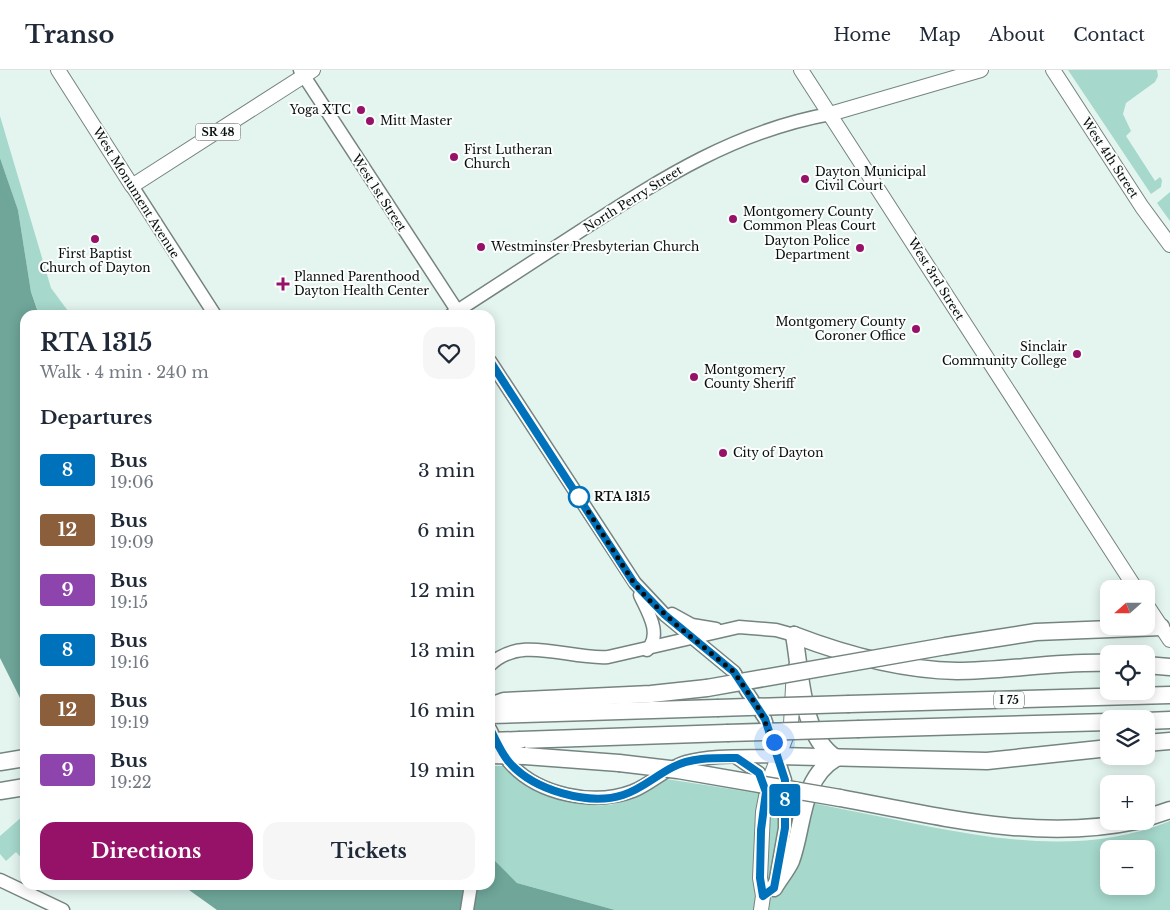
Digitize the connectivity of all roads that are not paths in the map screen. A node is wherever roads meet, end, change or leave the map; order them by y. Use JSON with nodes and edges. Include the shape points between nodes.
{"nodes":[{"id":1,"x":58,"y":70,"type":"edge"},
{"id":2,"x":801,"y":70,"type":"edge"},
{"id":3,"x":981,"y":70,"type":"edge"},
{"id":4,"x":1053,"y":70,"type":"edge"},
{"id":5,"x":305,"y":72,"type":"edge"},
{"id":6,"x":830,"y":114,"type":"junction"},
{"id":7,"x":132,"y":186,"type":"junction"},
{"id":8,"x":1170,"y":245,"type":"edge"},
{"id":9,"x":212,"y":310,"type":"edge"},
{"id":10,"x":453,"y":310,"type":"edge"},
{"id":11,"x":462,"y":310,"type":"edge"},
{"id":12,"x":495,"y":369,"type":"edge"},
{"id":13,"x":1130,"y":580,"type":"edge"},
{"id":14,"x":634,"y":583,"type":"junction"},
{"id":15,"x":647,"y":598,"type":"junction"},
{"id":16,"x":1155,"y":618,"type":"edge"},
{"id":17,"x":729,"y":629,"type":"junction"},
{"id":18,"x":1166,"y":634,"type":"edge"},
{"id":19,"x":794,"y":635,"type":"junction"},
{"id":20,"x":693,"y":639,"type":"junction"},
{"id":21,"x":647,"y":650,"type":"junction"},
{"id":22,"x":495,"y":661,"type":"edge"},
{"id":23,"x":1100,"y":663,"type":"edge"},
{"id":24,"x":1170,"y":696,"type":"edge"},
{"id":25,"x":501,"y":707,"type":"edge"},
{"id":26,"x":1170,"y":720,"type":"edge"},
{"id":27,"x":1155,"y":721,"type":"edge"},
{"id":28,"x":1100,"y":722,"type":"edge"},
{"id":29,"x":495,"y":738,"type":"edge"},
{"id":30,"x":495,"y":741,"type":"edge"},
{"id":31,"x":1170,"y":741,"type":"edge"},
{"id":32,"x":1155,"y":742,"type":"edge"},
{"id":33,"x":1100,"y":749,"type":"edge"},
{"id":34,"x":495,"y":755,"type":"edge"},
{"id":35,"x":778,"y":756,"type":"junction"},
{"id":36,"x":737,"y":758,"type":"junction"},
{"id":37,"x":836,"y":758,"type":"junction"},
{"id":38,"x":20,"y":759,"type":"edge"},
{"id":39,"x":0,"y":762,"type":"edge"},
{"id":40,"x":20,"y":788,"type":"edge"},
{"id":41,"x":0,"y":791,"type":"edge"},
{"id":42,"x":766,"y":792,"type":"junction"},
{"id":43,"x":1170,"y":810,"type":"edge"},
{"id":44,"x":1155,"y":815,"type":"edge"},
{"id":45,"x":1100,"y":827,"type":"edge"},
{"id":46,"x":0,"y":880,"type":"edge"},
{"id":47,"x":20,"y":890,"type":"edge"},
{"id":48,"x":21,"y":890,"type":"edge"},
{"id":49,"x":469,"y":890,"type":"edge"},
{"id":50,"x":766,"y":898,"type":"edge"},
{"id":51,"x":63,"y":910,"type":"edge"},
{"id":52,"x":467,"y":910,"type":"edge"}],
"edges":[{"from":1,"to":7,"type":"main road","name":"West Monument Avenue"},
{"from":2,"to":6,"type":"main road","name":"West 3rd Street"},
{"from":3,"to":6,"type":"main road"},
{"from":4,"to":8,"type":"main road","name":"West 4th Street"},
{"from":5,"to":7,"type":"main road","number":"SR 48"},
{"from":5,"to":10,"type":"main road","name":"West 1st Street"},
{"from":6,"to":11,"type":"main road","name":"North Perry Street","via":[[748,137],[676,171]]},
{"from":6,"to":13,"type":"main road","name":"West 3rd Street"},
{"from":7,"to":9,"type":"main road","name":"West Monument Avenue"},
{"from":12,"to":14,"type":"main road"},
{"from":14,"to":15,"type":"main road"},
{"from":14,"to":21,"type":"main road","via":[[655,634]]},
{"from":15,"to":17,"type":"main road","via":[[692,625]]},
{"from":15,"to":20,"type":"main road"},
{"from":16,"to":18,"type":"main road"},
{"from":17,"to":19,"type":"main road","via":[[766,628]]},
{"from":17,"to":20,"type":"main road"},
{"from":18,"to":25,"type":"highway","bridge":true,"via":[[1036,632],[707,688]]},
{"from":19,"to":23,"type":"highway","via":[[883,663],[937,670]]},
{"from":19,"to":35,"type":"main road","via":[[791,724]]},
{"from":19,"to":37,"type":"highway","via":[[807,714],[817,740]]},
{"from":20,"to":21,"type":"main road"},
{"from":20,"to":35,"type":"main road","via":[[734,672],[765,719]]},
{"from":21,"to":22,"type":"main road","via":[[608,657],[521,649]]},
{"from":24,"to":25,"type":"highway","number":"I 75","bridge":true,"via":[[717,708]]},
{"from":26,"to":27,"type":"highway"},
{"from":28,"to":30,"type":"highway","number":"I 75","bridge":true},
{"from":29,"to":36,"type":"main road","via":[[509,762],[523,775],[547,788],[587,797],[621,795],[688,762]]},
{"from":31,"to":32,"type":"highway"},
{"from":33,"to":37,"type":"highway","via":[[987,761]]},
{"from":34,"to":45,"type":"highway","bridge":true,"via":[[678,770],[1026,830]]},
{"from":35,"to":36,"type":"main road"},
{"from":35,"to":37,"type":"highway"},
{"from":35,"to":42,"type":"main road"},
{"from":35,"to":50,"type":"main road","via":[[785,780],[785,828]]},
{"from":36,"to":42,"type":"main road","via":[[759,773]]},
{"from":37,"to":50,"type":"highway","via":[[825,765],[812,783],[790,863]]},
{"from":38,"to":39,"type":"highway"},
{"from":40,"to":41,"type":"highway"},
{"from":42,"to":50,"type":"main road","via":[[760,878]]},
{"from":43,"to":44,"type":"highway"},
{"from":46,"to":47,"type":"main road"},
{"from":48,"to":51,"type":"main road"},
{"from":49,"to":52,"type":"main road"}]}
